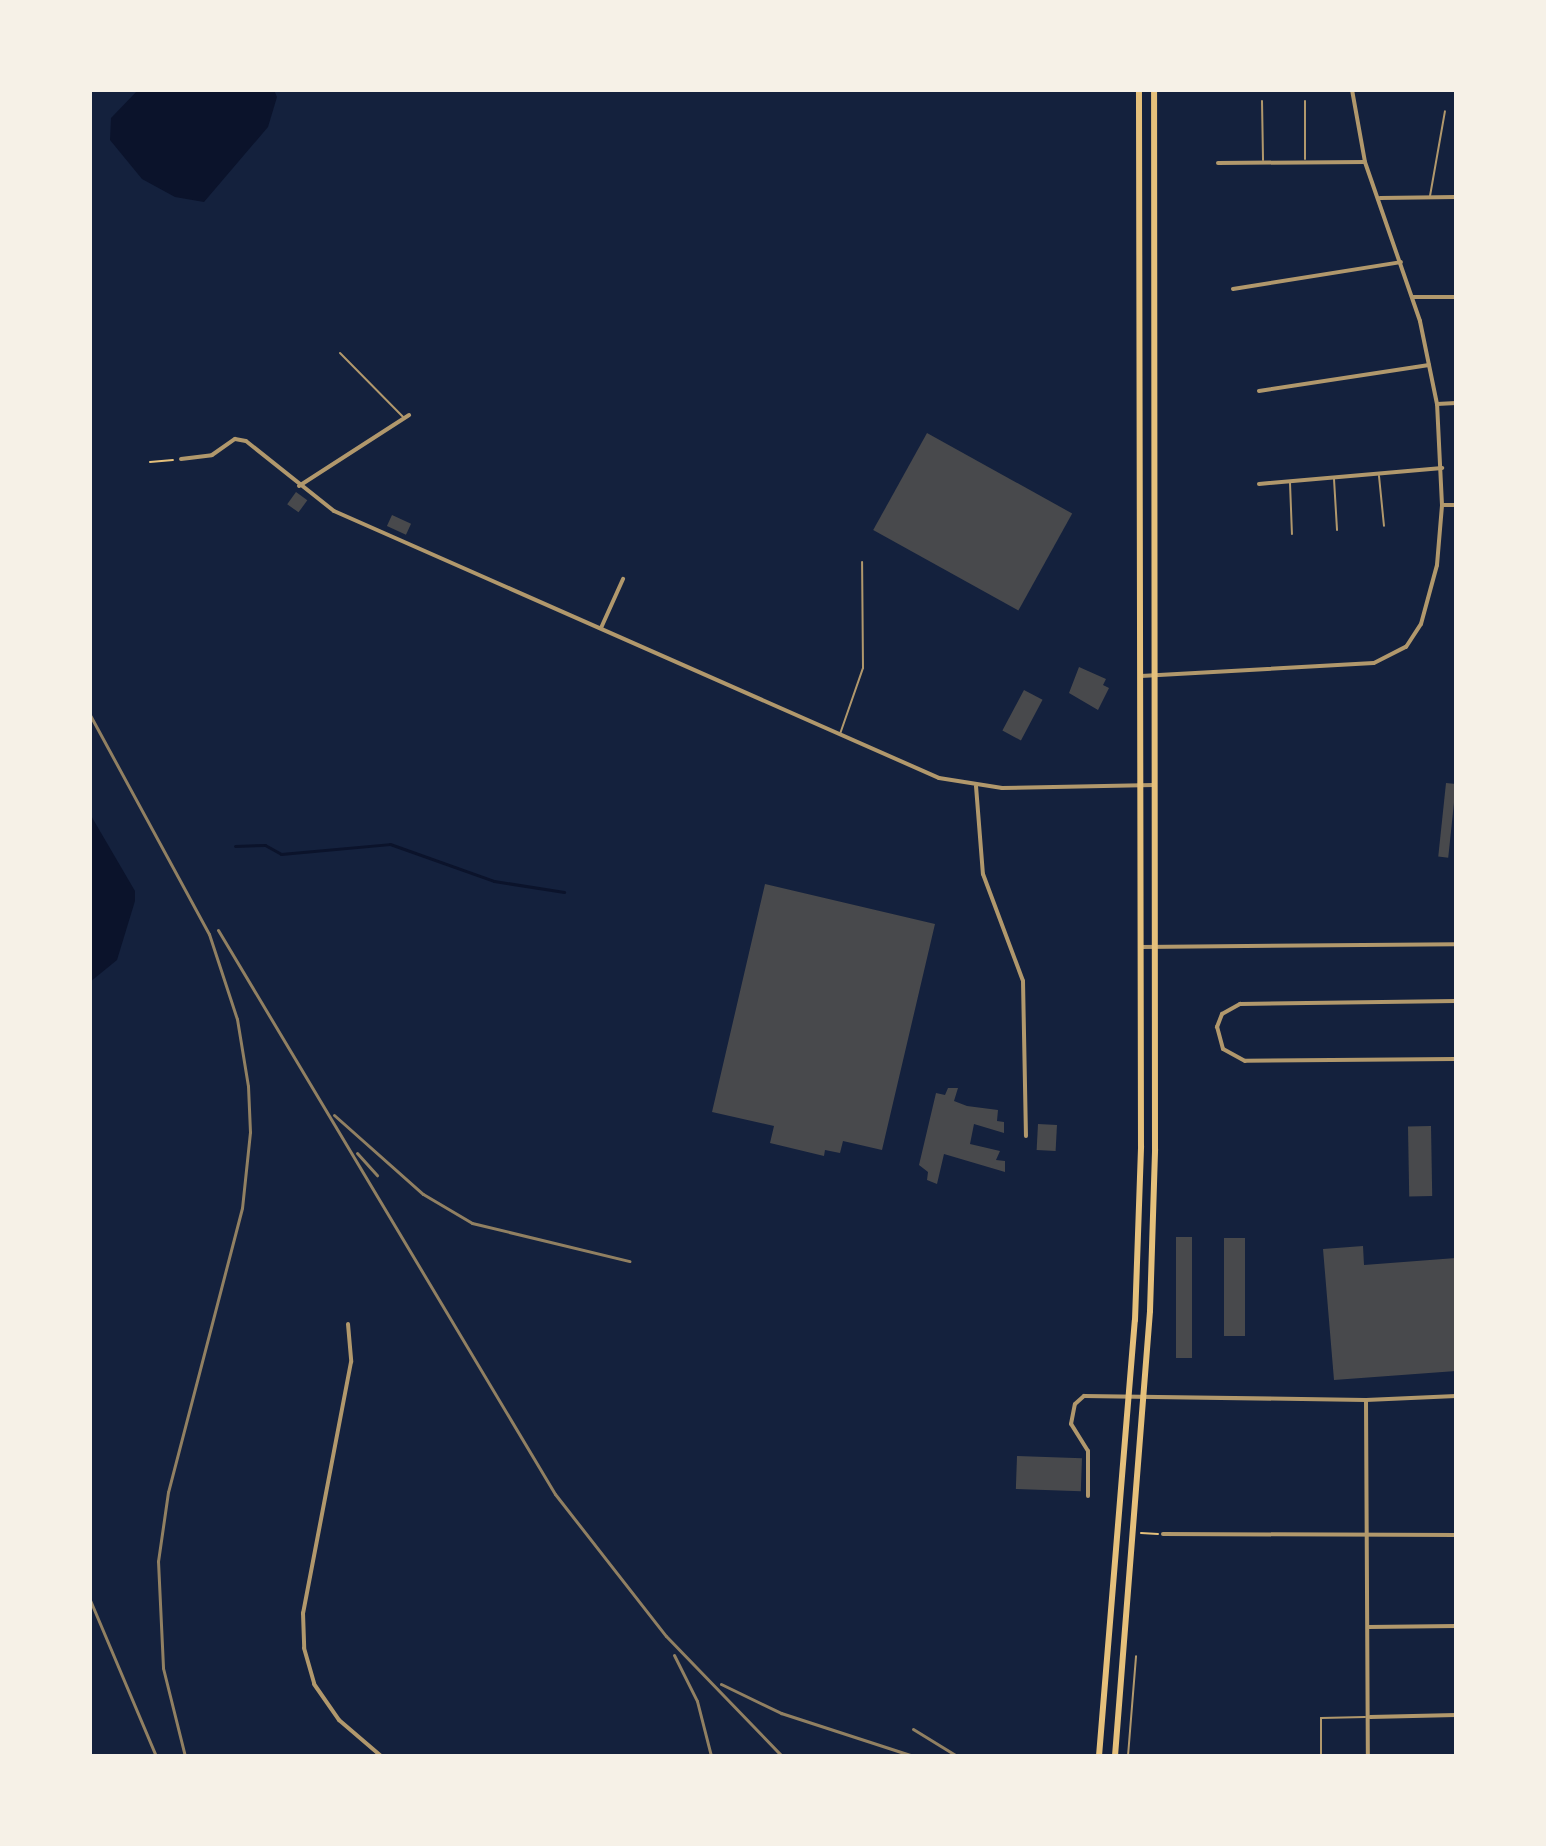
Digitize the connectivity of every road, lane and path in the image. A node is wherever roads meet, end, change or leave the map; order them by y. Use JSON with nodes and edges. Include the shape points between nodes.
{"nodes":[{"id":1,"x":1139,"y":90,"type":"edge"},
{"id":2,"x":1154,"y":90,"type":"edge"},
{"id":3,"x":1352,"y":90,"type":"edge"},
{"id":4,"x":1262,"y":101,"type":"dead end"},
{"id":5,"x":1305,"y":101,"type":"dead end"},
{"id":6,"x":1445,"y":111,"type":"dead end"},
{"id":7,"x":1365,"y":162,"type":"junction"},
{"id":8,"x":1218,"y":163,"type":"dead end"},
{"id":9,"x":1263,"y":163,"type":"junction"},
{"id":10,"x":1305,"y":163,"type":"junction"},
{"id":11,"x":1430,"y":196,"type":"junction"},
{"id":12,"x":1456,"y":197,"type":"edge"},
{"id":13,"x":1380,"y":198,"type":"junction"},
{"id":14,"x":1401,"y":262,"type":"junction"},
{"id":15,"x":1233,"y":289,"type":"dead end"},
{"id":16,"x":1413,"y":297,"type":"junction"},
{"id":17,"x":1456,"y":297,"type":"edge"},
{"id":18,"x":340,"y":353,"type":"dead end"},
{"id":19,"x":1429,"y":365,"type":"junction"},
{"id":20,"x":1259,"y":391,"type":"dead end"},
{"id":21,"x":1456,"y":403,"type":"edge"},
{"id":22,"x":1437,"y":404,"type":"junction"},
{"id":23,"x":407,"y":417,"type":"joint"},
{"id":24,"x":181,"y":459,"type":"joint"},
{"id":25,"x":150,"y":462,"type":"dead end"},
{"id":26,"x":1442,"y":468,"type":"junction"},
{"id":27,"x":1379,"y":474,"type":"junction"},
{"id":28,"x":1333,"y":477,"type":"junction"},
{"id":29,"x":1290,"y":481,"type":"junction"},
{"id":30,"x":1259,"y":484,"type":"dead end"},
{"id":31,"x":299,"y":486,"type":"junction"},
{"id":32,"x":1442,"y":505,"type":"junction"},
{"id":33,"x":1456,"y":505,"type":"edge"},
{"id":34,"x":1384,"y":526,"type":"dead end"},
{"id":35,"x":1337,"y":530,"type":"dead end"},
{"id":36,"x":1292,"y":534,"type":"dead end"},
{"id":37,"x":862,"y":562,"type":"dead end"},
{"id":38,"x":623,"y":579,"type":"dead end"},
{"id":39,"x":600,"y":629,"type":"junction"},
{"id":40,"x":1140,"y":676,"type":"junction"},
{"id":41,"x":1153,"y":677,"type":"junction"},
{"id":42,"x":839,"y":735,"type":"junction"},
{"id":43,"x":1155,"y":785,"type":"junction"},
{"id":44,"x":976,"y":786,"type":"junction"},
{"id":45,"x":1141,"y":786,"type":"junction"},
{"id":46,"x":1456,"y":944,"type":"edge"},
{"id":47,"x":1141,"y":947,"type":"junction"},
{"id":48,"x":1156,"y":947,"type":"junction"},
{"id":49,"x":1456,"y":1001,"type":"edge"},
{"id":50,"x":1456,"y":1035,"type":"edge"},
{"id":51,"x":1455,"y":1059,"type":"edge"},
{"id":52,"x":1456,"y":1073,"type":"edge"},
{"id":53,"x":1026,"y":1136,"type":"dead end"},
{"id":54,"x":348,"y":1324,"type":"dead end"},
{"id":55,"x":1130,"y":1396,"type":"junction"},
{"id":56,"x":1144,"y":1396,"type":"junction"},
{"id":57,"x":1456,"y":1396,"type":"edge"},
{"id":58,"x":1366,"y":1400,"type":"junction"},
{"id":59,"x":1088,"y":1496,"type":"dead end"},
{"id":60,"x":1133,"y":1533,"type":"junction"},
{"id":61,"x":1163,"y":1534,"type":"joint"},
{"id":62,"x":1456,"y":1535,"type":"edge"},
{"id":63,"x":1365,"y":1537,"type":"junction"},
{"id":64,"x":1456,"y":1626,"type":"edge"},
{"id":65,"x":1368,"y":1627,"type":"junction"},
{"id":66,"x":1136,"y":1656,"type":"dead end"},
{"id":67,"x":1456,"y":1715,"type":"edge"},
{"id":68,"x":1370,"y":1717,"type":"junction"},
{"id":69,"x":381,"y":1756,"type":"edge"},
{"id":70,"x":1099,"y":1756,"type":"edge"},
{"id":71,"x":1115,"y":1756,"type":"edge"},
{"id":72,"x":1128,"y":1756,"type":"edge"},
{"id":73,"x":1321,"y":1756,"type":"edge"},
{"id":74,"x":1368,"y":1756,"type":"edge"}],
"edges":[{"from":1,"to":40,"type":"main road"},
{"from":2,"to":41,"type":"main road"},
{"from":3,"to":7,"type":"street"},
{"from":4,"to":9,"type":"lane"},
{"from":5,"to":10,"type":"lane"},
{"from":6,"to":11,"type":"lane"},
{"from":7,"to":10,"type":"street"},
{"from":7,"to":13,"type":"street"},
{"from":8,"to":9,"type":"street"},
{"from":9,"to":10,"type":"street"},
{"from":11,"to":12,"type":"street"},
{"from":11,"to":13,"type":"street"},
{"from":13,"to":14,"type":"street"},
{"from":14,"to":15,"type":"street"},
{"from":14,"to":16,"type":"street"},
{"from":16,"to":17,"type":"street"},
{"from":16,"to":19,"type":"street"},
{"from":18,"to":23,"type":"lane"},
{"from":19,"to":20,"type":"street"},
{"from":19,"to":22,"type":"street"},
{"from":21,"to":22,"type":"street"},
{"from":22,"to":26,"type":"street"},
{"from":23,"to":31,"type":"street"},
{"from":24,"to":25,"type":"path"},
{"from":24,"to":31,"type":"street","via":[[212,455],[241,438]]},
{"from":26,"to":27,"type":"street"},
{"from":26,"to":32,"type":"street"},
{"from":27,"to":28,"type":"street"},
{"from":27,"to":34,"type":"lane"},
{"from":28,"to":29,"type":"street"},
{"from":28,"to":35,"type":"lane"},
{"from":29,"to":30,"type":"street"},
{"from":29,"to":36,"type":"lane"},
{"from":31,"to":39,"type":"street","via":[[334,511]]},
{"from":32,"to":33,"type":"street"},
{"from":32,"to":41,"type":"street","via":[[1437,565],[1421,624],[1406,647],[1391,657],[1374,663]]},
{"from":37,"to":42,"type":"lane","via":[[858,581],[863,668]]},
{"from":38,"to":39,"type":"street"},
{"from":39,"to":42,"type":"street"},
{"from":40,"to":41,"type":"street"},
{"from":40,"to":45,"type":"main road"},
{"from":41,"to":43,"type":"main road"},
{"from":42,"to":44,"type":"street","via":[[913,769]]},
{"from":43,"to":45,"type":"street"},
{"from":43,"to":48,"type":"main road"},
{"from":44,"to":45,"type":"street"},
{"from":44,"to":53,"type":"street","via":[[983,874],[1023,981]]},
{"from":45,"to":47,"type":"main road"},
{"from":46,"to":48,"type":"street"},
{"from":47,"to":48,"type":"street"},
{"from":47,"to":55,"type":"main road","via":[[1141,1146]]},
{"from":48,"to":56,"type":"main road","via":[[1155,1163]]},
{"from":49,"to":51,"type":"street","via":[[1240,1004],[1222,1014],[1217,1027],[1223,1049],[1245,1061]]},
{"from":50,"to":51,"type":"street"},
{"from":51,"to":52,"type":"street"},
{"from":54,"to":69,"type":"street","via":[[351,1362],[303,1613],[304,1648],[314,1684],[330,1708]]},
{"from":55,"to":56,"type":"street"},
{"from":55,"to":59,"type":"street","via":[[1084,1396],[1075,1404],[1071,1424],[1088,1451]]},
{"from":55,"to":70,"type":"main road"},
{"from":56,"to":58,"type":"street"},
{"from":56,"to":60,"type":"main road"},
{"from":57,"to":58,"type":"street"},
{"from":58,"to":63,"type":"street"},
{"from":60,"to":61,"type":"path"},
{"from":60,"to":71,"type":"main road"},
{"from":61,"to":63,"type":"street"},
{"from":62,"to":63,"type":"street"},
{"from":63,"to":65,"type":"street"},
{"from":64,"to":65,"type":"street"},
{"from":65,"to":68,"type":"street"},
{"from":66,"to":72,"type":"lane"},
{"from":67,"to":68,"type":"street"},
{"from":68,"to":73,"type":"lane","via":[[1321,1718]]},
{"from":68,"to":74,"type":"street"}]}
